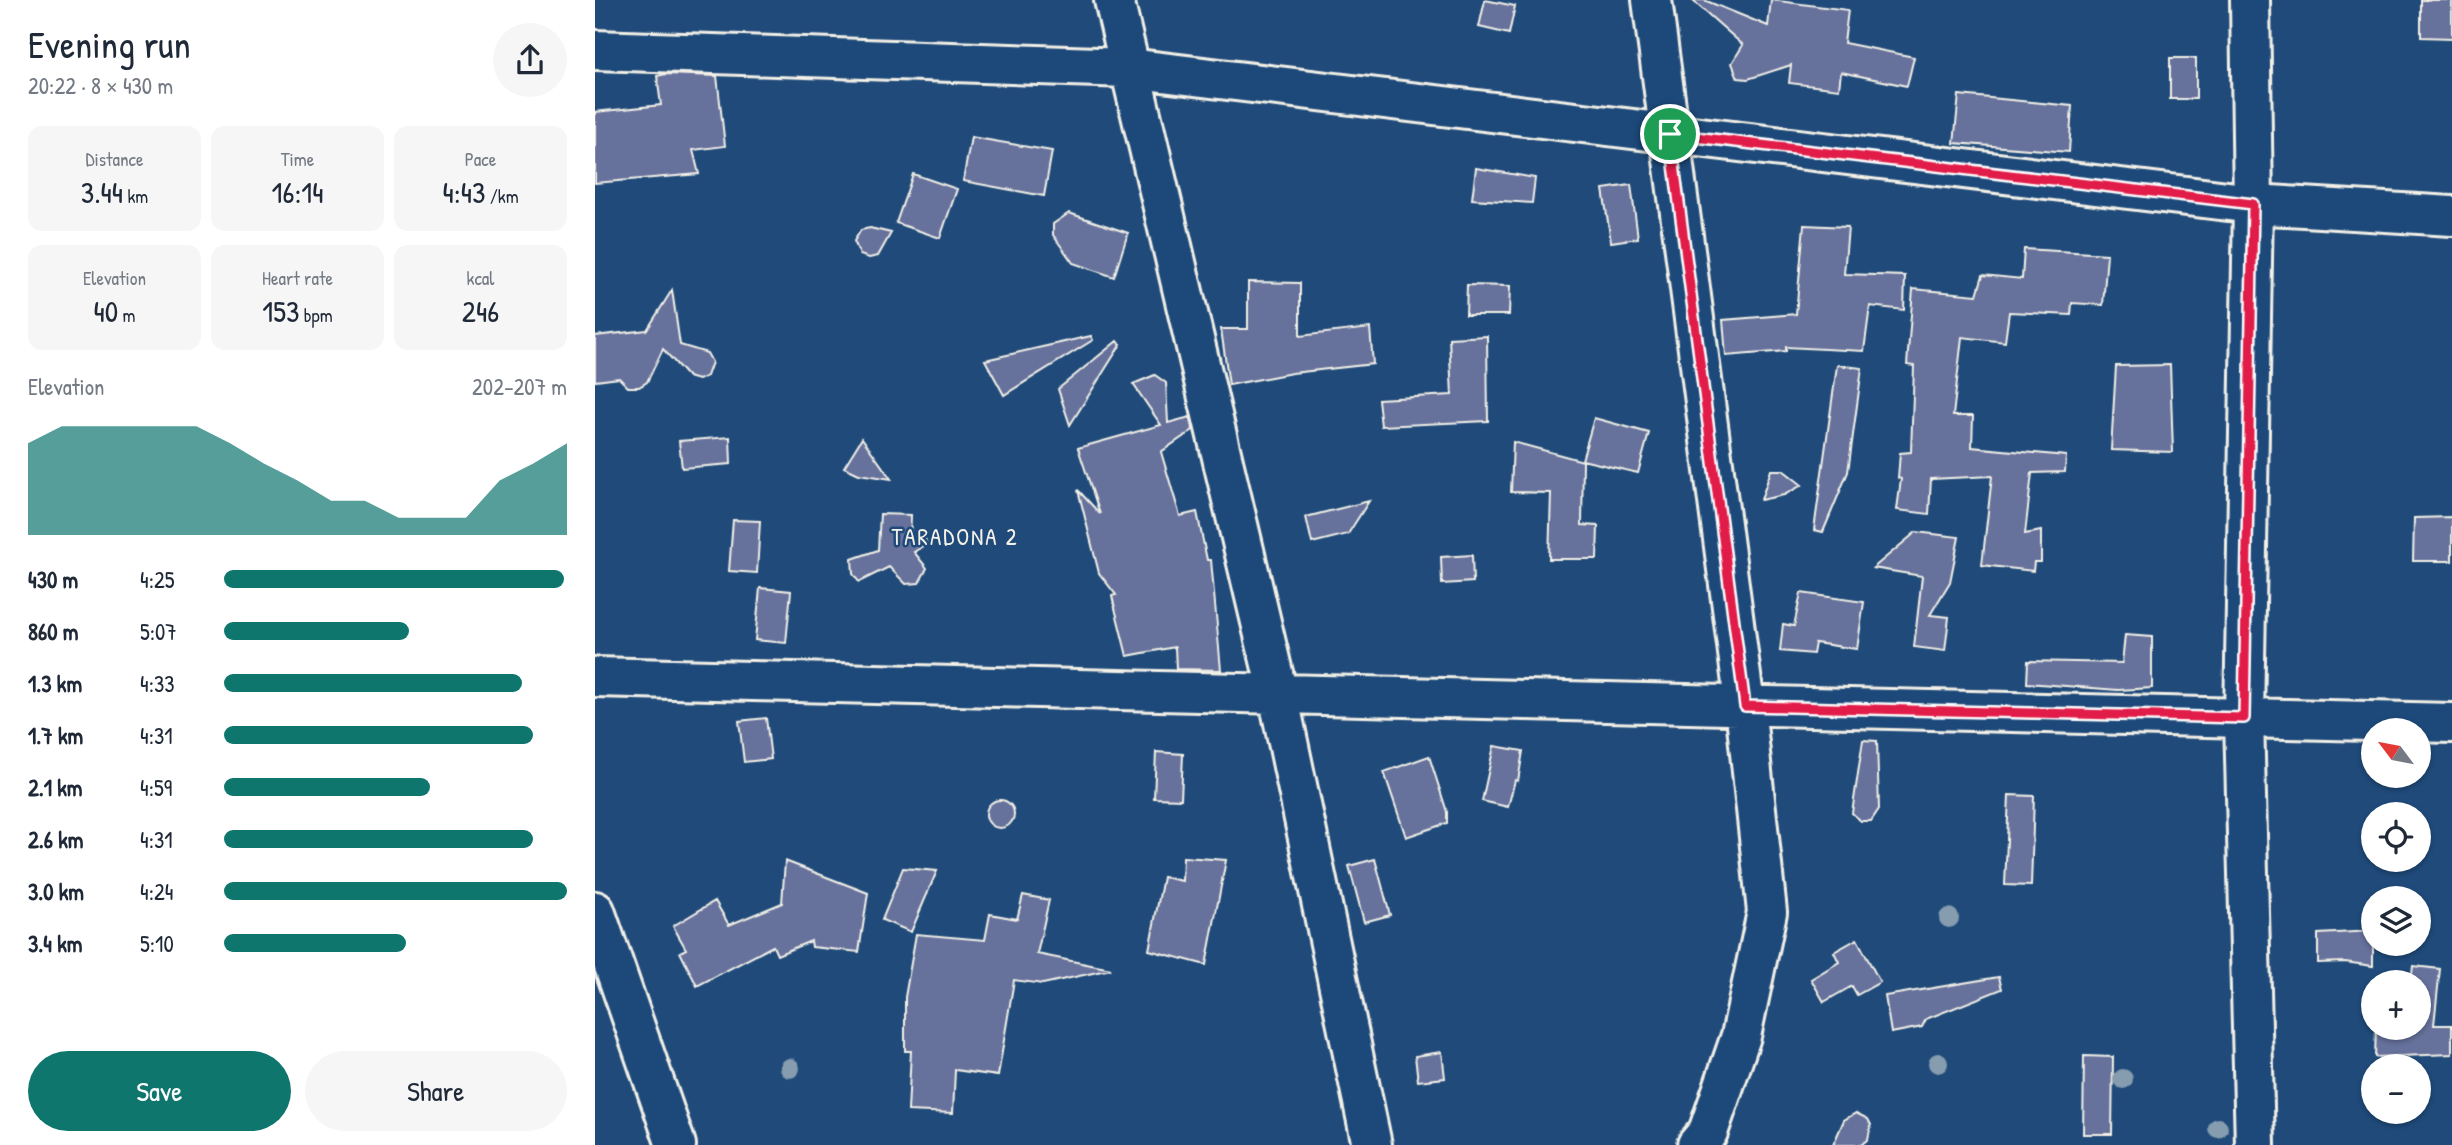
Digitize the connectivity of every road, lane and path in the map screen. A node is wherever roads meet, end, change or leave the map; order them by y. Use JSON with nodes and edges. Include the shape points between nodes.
{"nodes":[{"id":1,"x":1114,"y":0,"type":"edge"},
{"id":2,"x":1652,"y":0,"type":"edge"},
{"id":3,"x":2250,"y":0,"type":"edge"},
{"id":4,"x":595,"y":50,"type":"edge"},
{"id":5,"x":1129,"y":68,"type":"junction"},
{"id":6,"x":1670,"y":134,"type":"junction"},
{"id":7,"x":2253,"y":204,"type":"junction"},
{"id":8,"x":2452,"y":216,"type":"edge"},
{"id":9,"x":595,"y":677,"type":"edge"},
{"id":10,"x":1279,"y":694,"type":"junction"},
{"id":11,"x":1745,"y":706,"type":"junction"},
{"id":12,"x":2244,"y":718,"type":"junction"},
{"id":13,"x":2452,"y":723,"type":"edge"},
{"id":14,"x":595,"y":911,"type":"edge"},
{"id":15,"x":675,"y":1145,"type":"edge"},
{"id":16,"x":1372,"y":1145,"type":"edge"},
{"id":17,"x":1697,"y":1145,"type":"edge"},
{"id":18,"x":2255,"y":1145,"type":"edge"}],
"edges":[{"from":1,"to":5,"type":"street"},
{"from":2,"to":6,"type":"street"},
{"from":3,"to":7,"type":"street"},
{"from":4,"to":5,"type":"street"},
{"from":5,"to":6,"type":"street"},
{"from":5,"to":10,"type":"street"},
{"from":6,"to":7,"type":"street"},
{"from":6,"to":11,"type":"street"},
{"from":7,"to":8,"type":"street"},
{"from":7,"to":12,"type":"street"},
{"from":9,"to":10,"type":"street"},
{"from":10,"to":11,"type":"street"},
{"from":10,"to":16,"type":"street"},
{"from":11,"to":12,"type":"street"},
{"from":11,"to":17,"type":"street","via":[[1767,912],[1741,1036],[1707,1132]]},
{"from":12,"to":13,"type":"street"},
{"from":12,"to":18,"type":"street"},
{"from":14,"to":15,"type":"street"}]}
